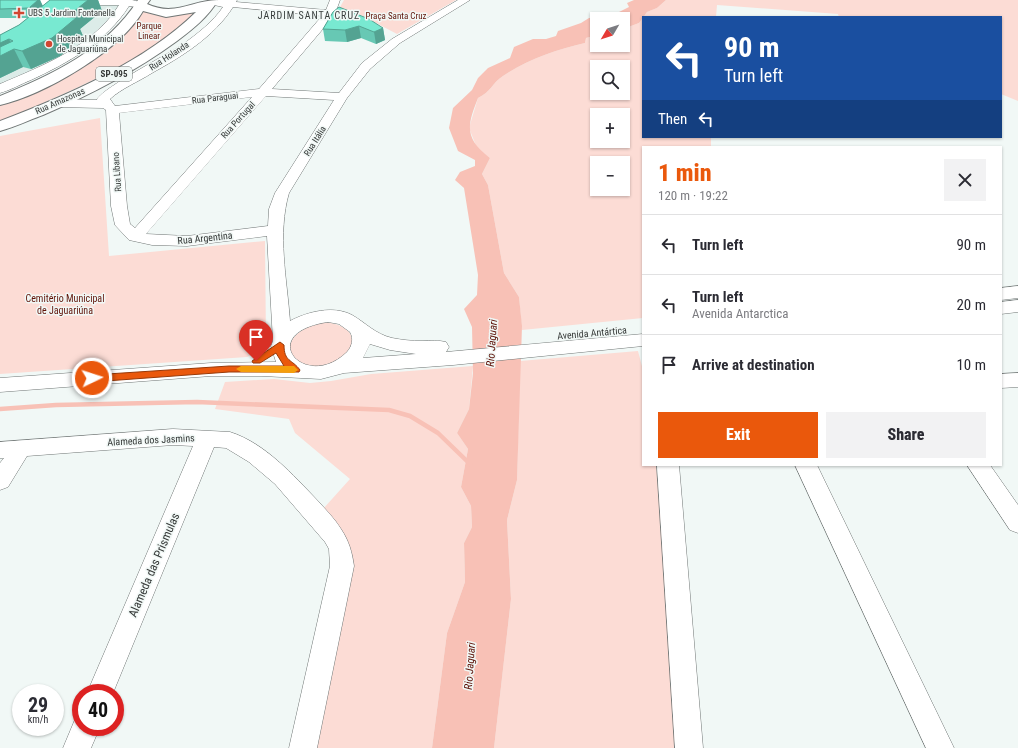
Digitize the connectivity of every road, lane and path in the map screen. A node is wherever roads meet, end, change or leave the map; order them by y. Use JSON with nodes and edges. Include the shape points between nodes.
{"nodes":[{"id":1,"x":335,"y":0,"type":"edge"},
{"id":2,"x":465,"y":0,"type":"edge"},
{"id":3,"x":53,"y":1,"type":"edge"},
{"id":4,"x":126,"y":1,"type":"edge"},
{"id":5,"x":212,"y":1,"type":"edge"},
{"id":6,"x":0,"y":2,"type":"edge"},
{"id":7,"x":230,"y":2,"type":"edge"},
{"id":8,"x":143,"y":3,"type":"edge"},
{"id":9,"x":330,"y":13,"type":"junction"},
{"id":10,"x":44,"y":15,"type":"edge"},
{"id":11,"x":351,"y":16,"type":"edge"},
{"id":12,"x":0,"y":90,"type":"edge"},
{"id":13,"x":263,"y":92,"type":"junction"},
{"id":14,"x":77,"y":94,"type":"junction"},
{"id":15,"x":342,"y":98,"type":"junction"},
{"id":16,"x":0,"y":101,"type":"edge"},
{"id":17,"x":56,"y":103,"type":"junction"},
{"id":18,"x":107,"y":104,"type":"junction"},
{"id":19,"x":0,"y":126,"type":"edge"},
{"id":20,"x":275,"y":230,"type":"junction"},
{"id":21,"x":135,"y":236,"type":"junction"},
{"id":22,"x":1018,"y":292,"type":"edge"},
{"id":23,"x":1002,"y":294,"type":"edge"},
{"id":24,"x":1018,"y":306,"type":"edge"},
{"id":25,"x":1002,"y":308,"type":"edge"},
{"id":26,"x":642,"y":328,"type":"edge"},
{"id":27,"x":358,"y":329,"type":"junction"},
{"id":28,"x":642,"y":340,"type":"edge"},
{"id":29,"x":281,"y":343,"type":"junction"},
{"id":30,"x":543,"y":344,"type":"junction"},
{"id":31,"x":452,"y":352,"type":"junction"},
{"id":32,"x":342,"y":366,"type":"junction"},
{"id":33,"x":229,"y":369,"type":"junction"},
{"id":34,"x":296,"y":370,"type":"junction"},
{"id":35,"x":1018,"y":380,"type":"edge"},
{"id":36,"x":1002,"y":381,"type":"edge"},
{"id":37,"x":0,"y":385,"type":"edge"},
{"id":38,"x":207,"y":438,"type":"junction"},
{"id":39,"x":10,"y":449,"type":"edge"},
{"id":40,"x":668,"y":466,"type":"edge"},
{"id":41,"x":806,"y":466,"type":"edge"},
{"id":42,"x":979,"y":466,"type":"edge"},
{"id":43,"x":0,"y":481,"type":"edge"},
{"id":44,"x":1018,"y":524,"type":"edge"},
{"id":45,"x":104,"y":684,"type":"edge"},
{"id":46,"x":82,"y":736,"type":"edge"},
{"id":47,"x":77,"y":748,"type":"edge"},
{"id":48,"x":303,"y":748,"type":"edge"},
{"id":49,"x":689,"y":748,"type":"edge"},
{"id":50,"x":940,"y":748,"type":"edge"}],
"edges":[{"from":1,"to":9,"type":"street","name":"Rua Portugal"},
{"from":2,"to":15,"type":"street","name":"Rua Itália","via":[[393,39],[366,66]]},
{"from":3,"to":4,"type":"street"},
{"from":3,"to":6,"type":"street"},
{"from":3,"to":10,"type":"street"},
{"from":4,"to":8,"type":"street"},
{"from":4,"to":12,"type":"street","via":[[112,21],[94,39],[58,62]]},
{"from":5,"to":7,"type":"street"},
{"from":5,"to":8,"type":"main road","via":[[187,11],[167,13],[149,10]]},
{"from":5,"to":14,"type":"main road","name":"Rua Amazonas","number":"SP-095","via":[[198,17],[161,47]]},
{"from":7,"to":9,"type":"street"},
{"from":7,"to":18,"type":"street","name":"Rua Holanda","via":[[217,20],[185,47],[112,90]]},
{"from":8,"to":16,"type":"main road","number":"SP-095","via":[[117,36],[94,53],[51,78]]},
{"from":9,"to":11,"type":"street"},
{"from":9,"to":13,"type":"street","name":"Rua Portugal"},
{"from":13,"to":15,"type":"street","name":"Rua Paraguai"},
{"from":13,"to":18,"type":"street","name":"Rua Paraguai"},
{"from":13,"to":21,"type":"street","name":"Rua Portugal"},
{"from":14,"to":17,"type":"main road","name":"Rua Amazonas","number":"SP-095"},
{"from":14,"to":18,"type":"street","via":[[80,98]]},
{"from":15,"to":20,"type":"street","name":"Rua Itália","via":[[282,194],[277,209]]},
{"from":17,"to":18,"type":"street"},
{"from":17,"to":19,"type":"main road","name":"Rua Amazonas","number":"SP-095"},
{"from":18,"to":21,"type":"street","name":"Rua Libano","via":[[119,206],[124,225]]},
{"from":20,"to":21,"type":"street","name":"Rua Argentina","via":[[176,242],[153,241]]},
{"from":20,"to":29,"type":"street","name":"Rua Itália"},
{"from":22,"to":23,"type":"street"},
{"from":24,"to":25,"type":"street"},
{"from":26,"to":30,"type":"street","name":"Avenida Antártica"},
{"from":27,"to":29,"type":"street","via":[[342,318],[321,316],[300,322],[290,329]]},
{"from":27,"to":31,"type":"street","via":[[374,339],[408,347]]},
{"from":27,"to":32,"type":"street","via":[[361,341],[359,350],[354,358]]},
{"from":28,"to":30,"type":"street","name":"Avenida Antártica"},
{"from":29,"to":33,"type":"street","via":[[271,353],[256,361]]},
{"from":29,"to":34,"type":"street","via":[[282,359]]},
{"from":30,"to":31,"type":"street"},
{"from":31,"to":32,"type":"street"},
{"from":32,"to":34,"type":"street","via":[[319,373]]},
{"from":33,"to":34,"type":"street"},
{"from":33,"to":37,"type":"street"},
{"from":35,"to":36,"type":"street"},
{"from":38,"to":39,"type":"street","name":"Alameda dos Jasmins","via":[[174,437]]},
{"from":38,"to":45,"type":"street","name":"Alameda das Prismulas"},
{"from":38,"to":48,"type":"street","name":"Alameda dos Jasmins","via":[[230,440],[256,456],[283,478],[333,535],[340,549],[342,566]]},
{"from":39,"to":43,"type":"street"},
{"from":40,"to":49,"type":"street"},
{"from":41,"to":50,"type":"street"},
{"from":42,"to":44,"type":"street"},
{"from":46,"to":47,"type":"street"}]}
